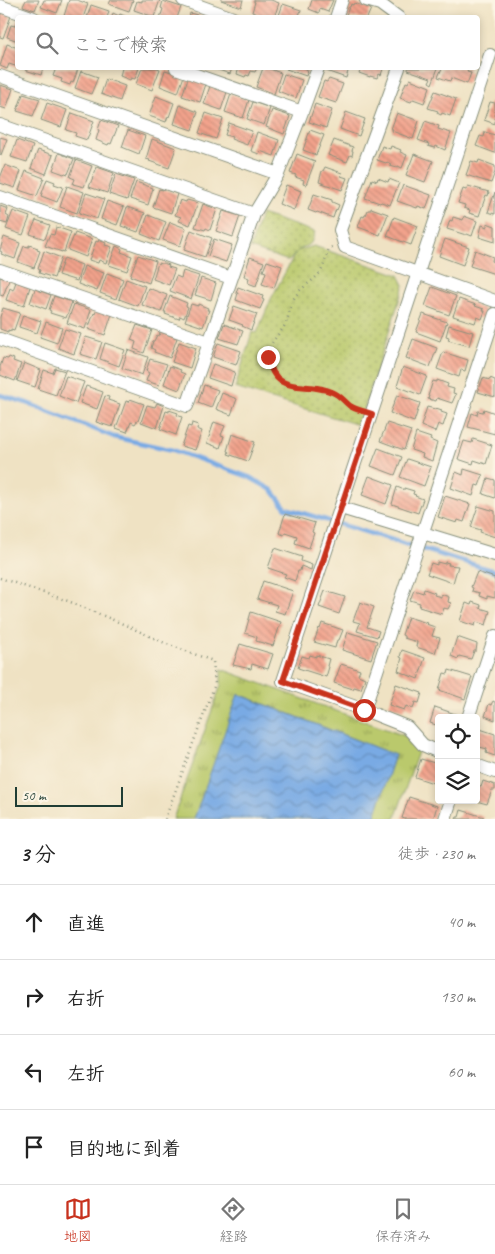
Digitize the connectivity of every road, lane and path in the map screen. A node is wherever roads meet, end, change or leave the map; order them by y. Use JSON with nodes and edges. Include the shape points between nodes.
{"nodes":[{"id":1,"x":183,"y":0,"type":"edge"},
{"id":2,"x":342,"y":0,"type":"edge"},
{"id":3,"x":366,"y":0,"type":"edge"},
{"id":4,"x":0,"y":6,"type":"edge"},
{"id":5,"x":26,"y":15,"type":"edge"},
{"id":6,"x":225,"y":15,"type":"edge"},
{"id":7,"x":337,"y":15,"type":"edge"},
{"id":8,"x":395,"y":15,"type":"edge"},
{"id":9,"x":480,"y":51,"type":"edge"},
{"id":10,"x":493,"y":56,"type":"edge"},
{"id":11,"x":182,"y":70,"type":"edge"},
{"id":12,"x":317,"y":70,"type":"edge"},
{"id":13,"x":398,"y":70,"type":"edge"},
{"id":14,"x":0,"y":76,"type":"edge"},
{"id":15,"x":302,"y":112,"type":"junction"},
{"id":16,"x":0,"y":126,"type":"edge"},
{"id":17,"x":278,"y":174,"type":"junction"},
{"id":18,"x":0,"y":197,"type":"edge"},
{"id":19,"x":254,"y":214,"type":"junction"},
{"id":20,"x":343,"y":239,"type":"junction"},
{"id":21,"x":0,"y":270,"type":"edge"},
{"id":22,"x":418,"y":274,"type":"junction"},
{"id":23,"x":231,"y":278,"type":"junction"},
{"id":24,"x":495,"y":301,"type":"edge"},
{"id":25,"x":495,"y":314,"type":"edge"},
{"id":26,"x":0,"y":339,"type":"edge"},
{"id":27,"x":209,"y":342,"type":"junction"},
{"id":28,"x":372,"y":414,"type":"junction"},
{"id":29,"x":340,"y":508,"type":"junction"},
{"id":30,"x":423,"y":534,"type":"junction"},
{"id":31,"x":495,"y":555,"type":"edge"},
{"id":32,"x":0,"y":578,"type":"edge"},
{"id":33,"x":495,"y":636,"type":"edge"},
{"id":34,"x":364,"y":710,"type":"junction"},
{"id":35,"x":469,"y":714,"type":"edge"},
{"id":36,"x":435,"y":750,"type":"edge"},
{"id":37,"x":480,"y":766,"type":"edge"},
{"id":38,"x":495,"y":772,"type":"edge"},
{"id":39,"x":450,"y":804,"type":"edge"},
{"id":40,"x":165,"y":819,"type":"edge"},
{"id":41,"x":445,"y":819,"type":"edge"}],
"edges":[{"from":1,"to":6,"type":"street"},
{"from":2,"to":7,"type":"street"},
{"from":3,"to":8,"type":"street","via":[[380,4]]},
{"from":4,"to":5,"type":"street"},
{"from":9,"to":10,"type":"street"},
{"from":10,"to":22,"type":"street"},
{"from":11,"to":15,"type":"street"},
{"from":12,"to":15,"type":"street"},
{"from":13,"to":20,"type":"street","via":[[340,230]]},
{"from":14,"to":17,"type":"street"},
{"from":15,"to":17,"type":"street"},
{"from":16,"to":19,"type":"street"},
{"from":17,"to":19,"type":"street"},
{"from":18,"to":23,"type":"street"},
{"from":19,"to":23,"type":"street"},
{"from":20,"to":22,"type":"street","via":[[345,247]]},
{"from":20,"to":28,"type":"path","via":[[329,249],[321,272],[296,295],[268,357],[276,377],[282,382],[324,388],[338,394],[351,406]]},
{"from":21,"to":27,"type":"street"},
{"from":22,"to":24,"type":"street"},
{"from":22,"to":28,"type":"street"},
{"from":23,"to":27,"type":"street"},
{"from":25,"to":30,"type":"street"},
{"from":26,"to":27,"type":"street","via":[[186,406]]},
{"from":28,"to":29,"type":"street"},
{"from":29,"to":30,"type":"street"},
{"from":29,"to":34,"type":"street","via":[[283,681]]},
{"from":30,"to":31,"type":"street"},
{"from":30,"to":34,"type":"street"},
{"from":32,"to":40,"type":"path","via":[[68,601],[213,661],[215,684]]},
{"from":33,"to":35,"type":"street"},
{"from":34,"to":36,"type":"street","via":[[407,727],[423,745]]},
{"from":37,"to":38,"type":"street"},
{"from":39,"to":41,"type":"street"}]}
